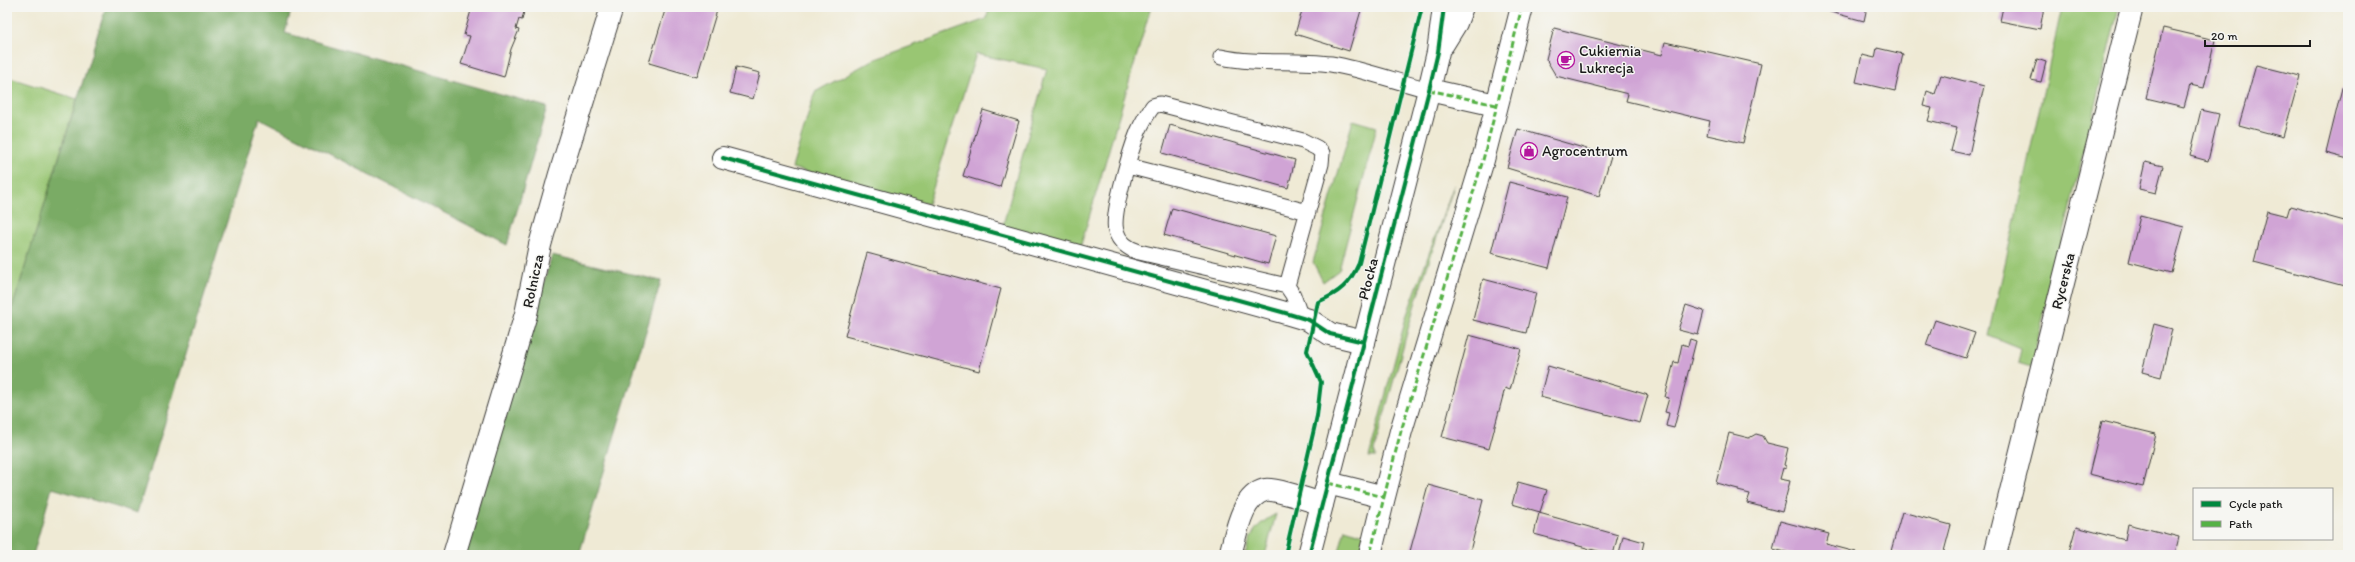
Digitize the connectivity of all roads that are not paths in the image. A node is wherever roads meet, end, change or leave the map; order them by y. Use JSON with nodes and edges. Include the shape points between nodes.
{"nodes":[{"id":1,"x":612,"y":7,"type":"edge"},
{"id":2,"x":1444,"y":7,"type":"edge"},
{"id":3,"x":1462,"y":7,"type":"edge"},
{"id":4,"x":1522,"y":7,"type":"edge"},
{"id":5,"x":2132,"y":7,"type":"edge"},
{"id":6,"x":1438,"y":52,"type":"junction"},
{"id":7,"x":1221,"y":57,"type":"dead end"},
{"id":8,"x":1429,"y":90,"type":"junction"},
{"id":9,"x":1496,"y":105,"type":"junction"},
{"id":10,"x":722,"y":158,"type":"dead end"},
{"id":11,"x":1128,"y":166,"type":"junction"},
{"id":12,"x":1308,"y":212,"type":"junction"},
{"id":13,"x":1287,"y":286,"type":"junction"},
{"id":14,"x":1301,"y":318,"type":"junction"},
{"id":15,"x":1364,"y":342,"type":"junction"},
{"id":16,"x":1328,"y":483,"type":"junction"},
{"id":17,"x":1384,"y":497,"type":"junction"},
{"id":18,"x":1322,"y":504,"type":"junction"},
{"id":19,"x":454,"y":555,"type":"edge"},
{"id":20,"x":1230,"y":555,"type":"edge"},
{"id":21,"x":1309,"y":555,"type":"edge"},
{"id":22,"x":1370,"y":555,"type":"edge"},
{"id":23,"x":1995,"y":555,"type":"edge"}],
"edges":[{"from":1,"to":19,"type":"street","name":"Rolnicza","via":[[556,188],[540,244],[526,314]]},
{"from":2,"to":6,"type":"street","name":"Płocka"},
{"from":3,"to":6,"type":"street","name":"Płocka","via":[[1456,23]]},
{"from":4,"to":9,"type":"street"},
{"from":5,"to":23,"type":"street","name":"Rycerska"},
{"from":6,"to":8,"type":"street","name":"Płocka"},
{"from":7,"to":8,"type":"lane","via":[[1242,62],[1298,61],[1332,64]]},
{"from":8,"to":9,"type":"street"},
{"from":8,"to":15,"type":"street","name":"Płocka"},
{"from":9,"to":17,"type":"street","via":[[1483,160],[1401,431]]},
{"from":10,"to":14,"type":"street"},
{"from":11,"to":12,"type":"lane"},
{"from":11,"to":12,"type":"lane","via":[[1143,120],[1153,106],[1160,104],[1303,141],[1317,148],[1322,153],[1321,164]]},
{"from":11,"to":13,"type":"lane","via":[[1116,212],[1115,229],[1130,250]]},
{"from":12,"to":13,"type":"lane"},
{"from":13,"to":14,"type":"lane"},
{"from":14,"to":15,"type":"street","via":[[1309,320],[1330,334]]},
{"from":15,"to":16,"type":"street","name":"Płocka"},
{"from":16,"to":17,"type":"street"},
{"from":16,"to":18,"type":"street","name":"Płocka"},
{"from":17,"to":22,"type":"street"},
{"from":18,"to":20,"type":"street","via":[[1266,490],[1254,496],[1245,509]]},
{"from":18,"to":21,"type":"street","name":"Płocka"}]}
